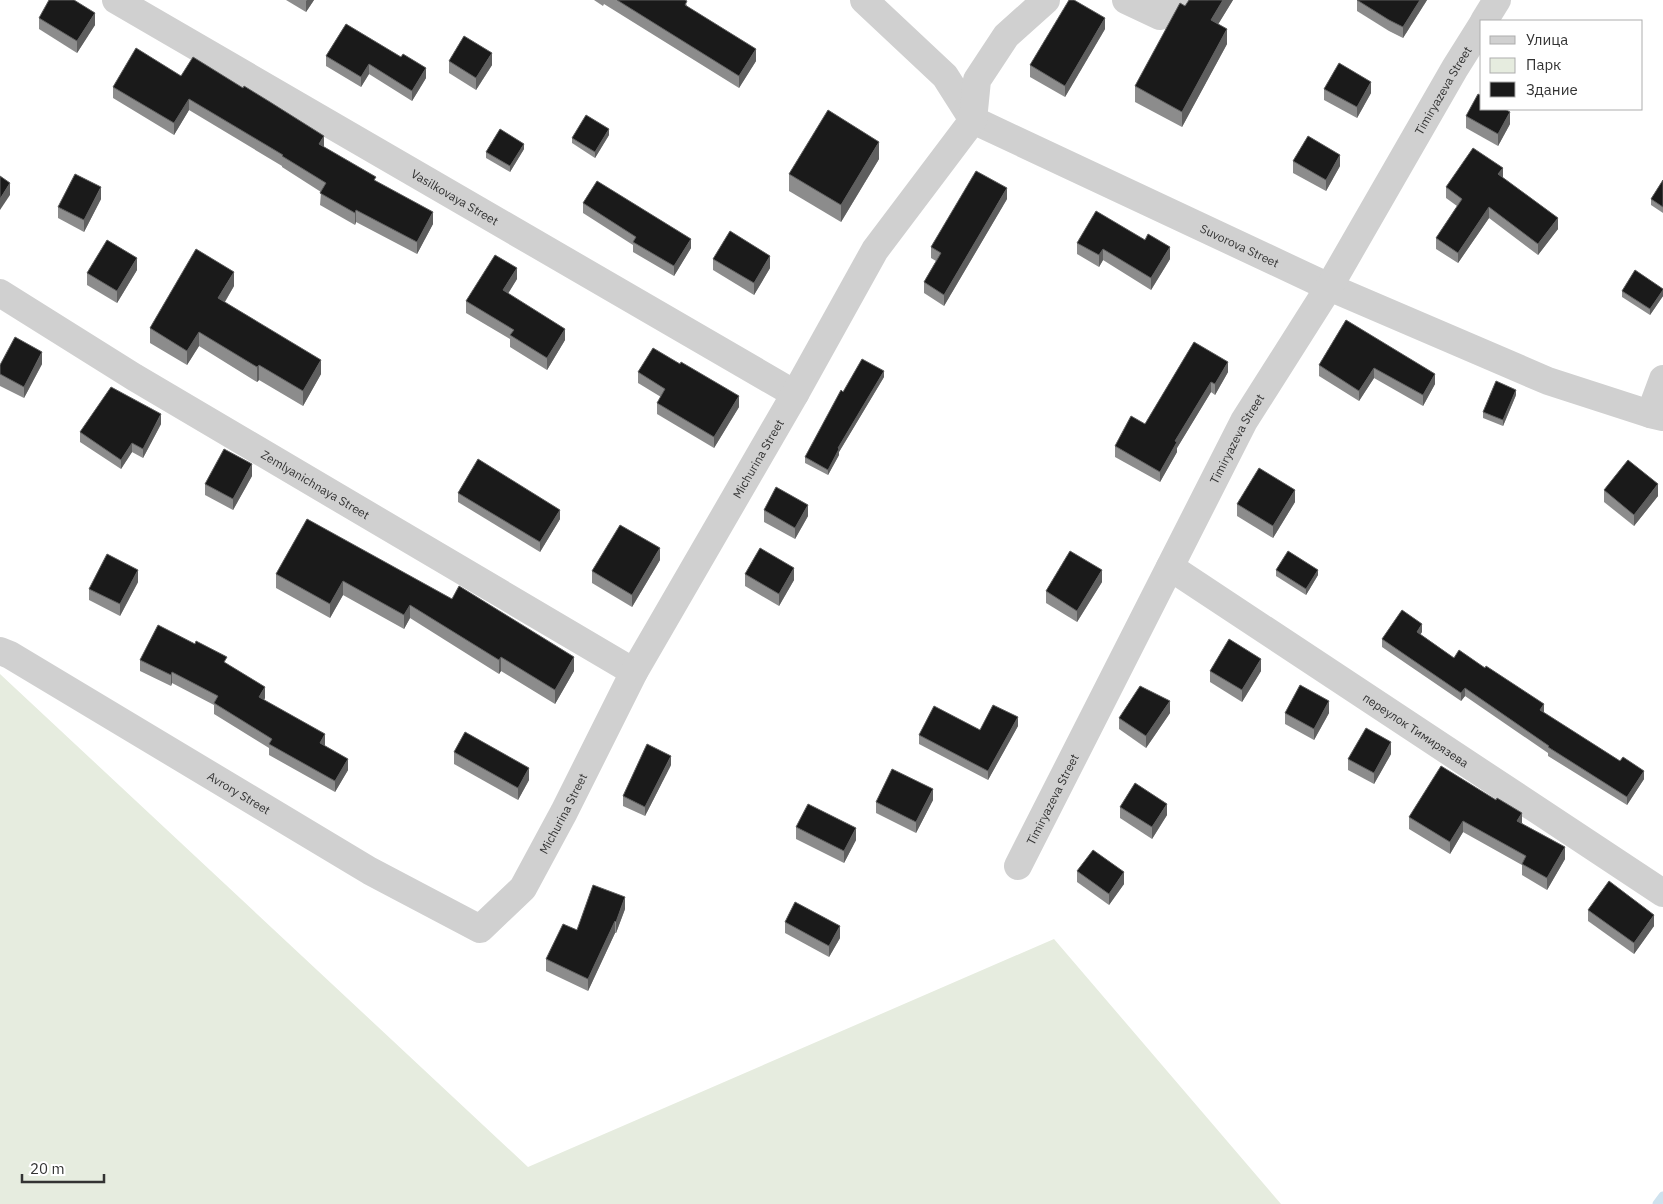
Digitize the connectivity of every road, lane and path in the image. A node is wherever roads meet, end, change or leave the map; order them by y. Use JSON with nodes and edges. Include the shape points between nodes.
{"nodes":[{"id":1,"x":116,"y":0,"type":"edge"},
{"id":2,"x":864,"y":0,"type":"edge"},
{"id":3,"x":1046,"y":0,"type":"edge"},
{"id":4,"x":1126,"y":0,"type":"edge"},
{"id":5,"x":1177,"y":0,"type":"edge"},
{"id":6,"x":1497,"y":0,"type":"edge"},
{"id":7,"x":1485,"y":20,"type":"edge"},
{"id":8,"x":1480,"y":28,"type":"edge"},
{"id":9,"x":973,"y":120,"type":"junction"},
{"id":10,"x":1330,"y":287,"type":"junction"},
{"id":11,"x":0,"y":293,"type":"edge"},
{"id":12,"x":1663,"y":379,"type":"edge"},
{"id":13,"x":795,"y":394,"type":"junction"},
{"id":14,"x":1657,"y":415,"type":"edge"},
{"id":15,"x":1170,"y":567,"type":"junction"},
{"id":16,"x":0,"y":651,"type":"edge"},
{"id":17,"x":634,"y":672,"type":"junction"},
{"id":18,"x":1018,"y":866,"type":"dead end"},
{"id":19,"x":1663,"y":893,"type":"edge"},
{"id":20,"x":480,"y":929,"type":"joint"}],
"edges":[{"from":1,"to":13,"type":"street","name":"Vasilkovaya Street"},
{"from":2,"to":9,"type":"street","via":[[945,76]]},
{"from":3,"to":9,"type":"street","via":[[1006,36],[977,80]]},
{"from":4,"to":5,"type":"street","via":[[1160,16]]},
{"from":6,"to":7,"type":"street"},
{"from":8,"to":10,"type":"street","name":"Timiryazeva Street"},
{"from":9,"to":10,"type":"street","name":"Suvorova Street"},
{"from":9,"to":13,"type":"street","name":"Michurina Street","via":[[875,250]]},
{"from":10,"to":14,"type":"street","name":"Suvorova Street","via":[[1548,381]]},
{"from":10,"to":15,"type":"street","name":"Timiryazeva Street","via":[[1244,421]]},
{"from":11,"to":17,"type":"street","name":"Zemlyanichnaya Street","via":[[134,377]]},
{"from":12,"to":14,"type":"street"},
{"from":13,"to":17,"type":"street","name":"Michurina Street"},
{"from":15,"to":18,"type":"street","name":"Timiryazeva Street"},
{"from":15,"to":19,"type":"street","name":"переулок Тимирязева"},
{"from":16,"to":20,"type":"street","name":"Avrory Street","via":[[10,654],[370,871]]},
{"from":17,"to":20,"type":"street","name":"Michurina Street","via":[[523,888]]}]}
